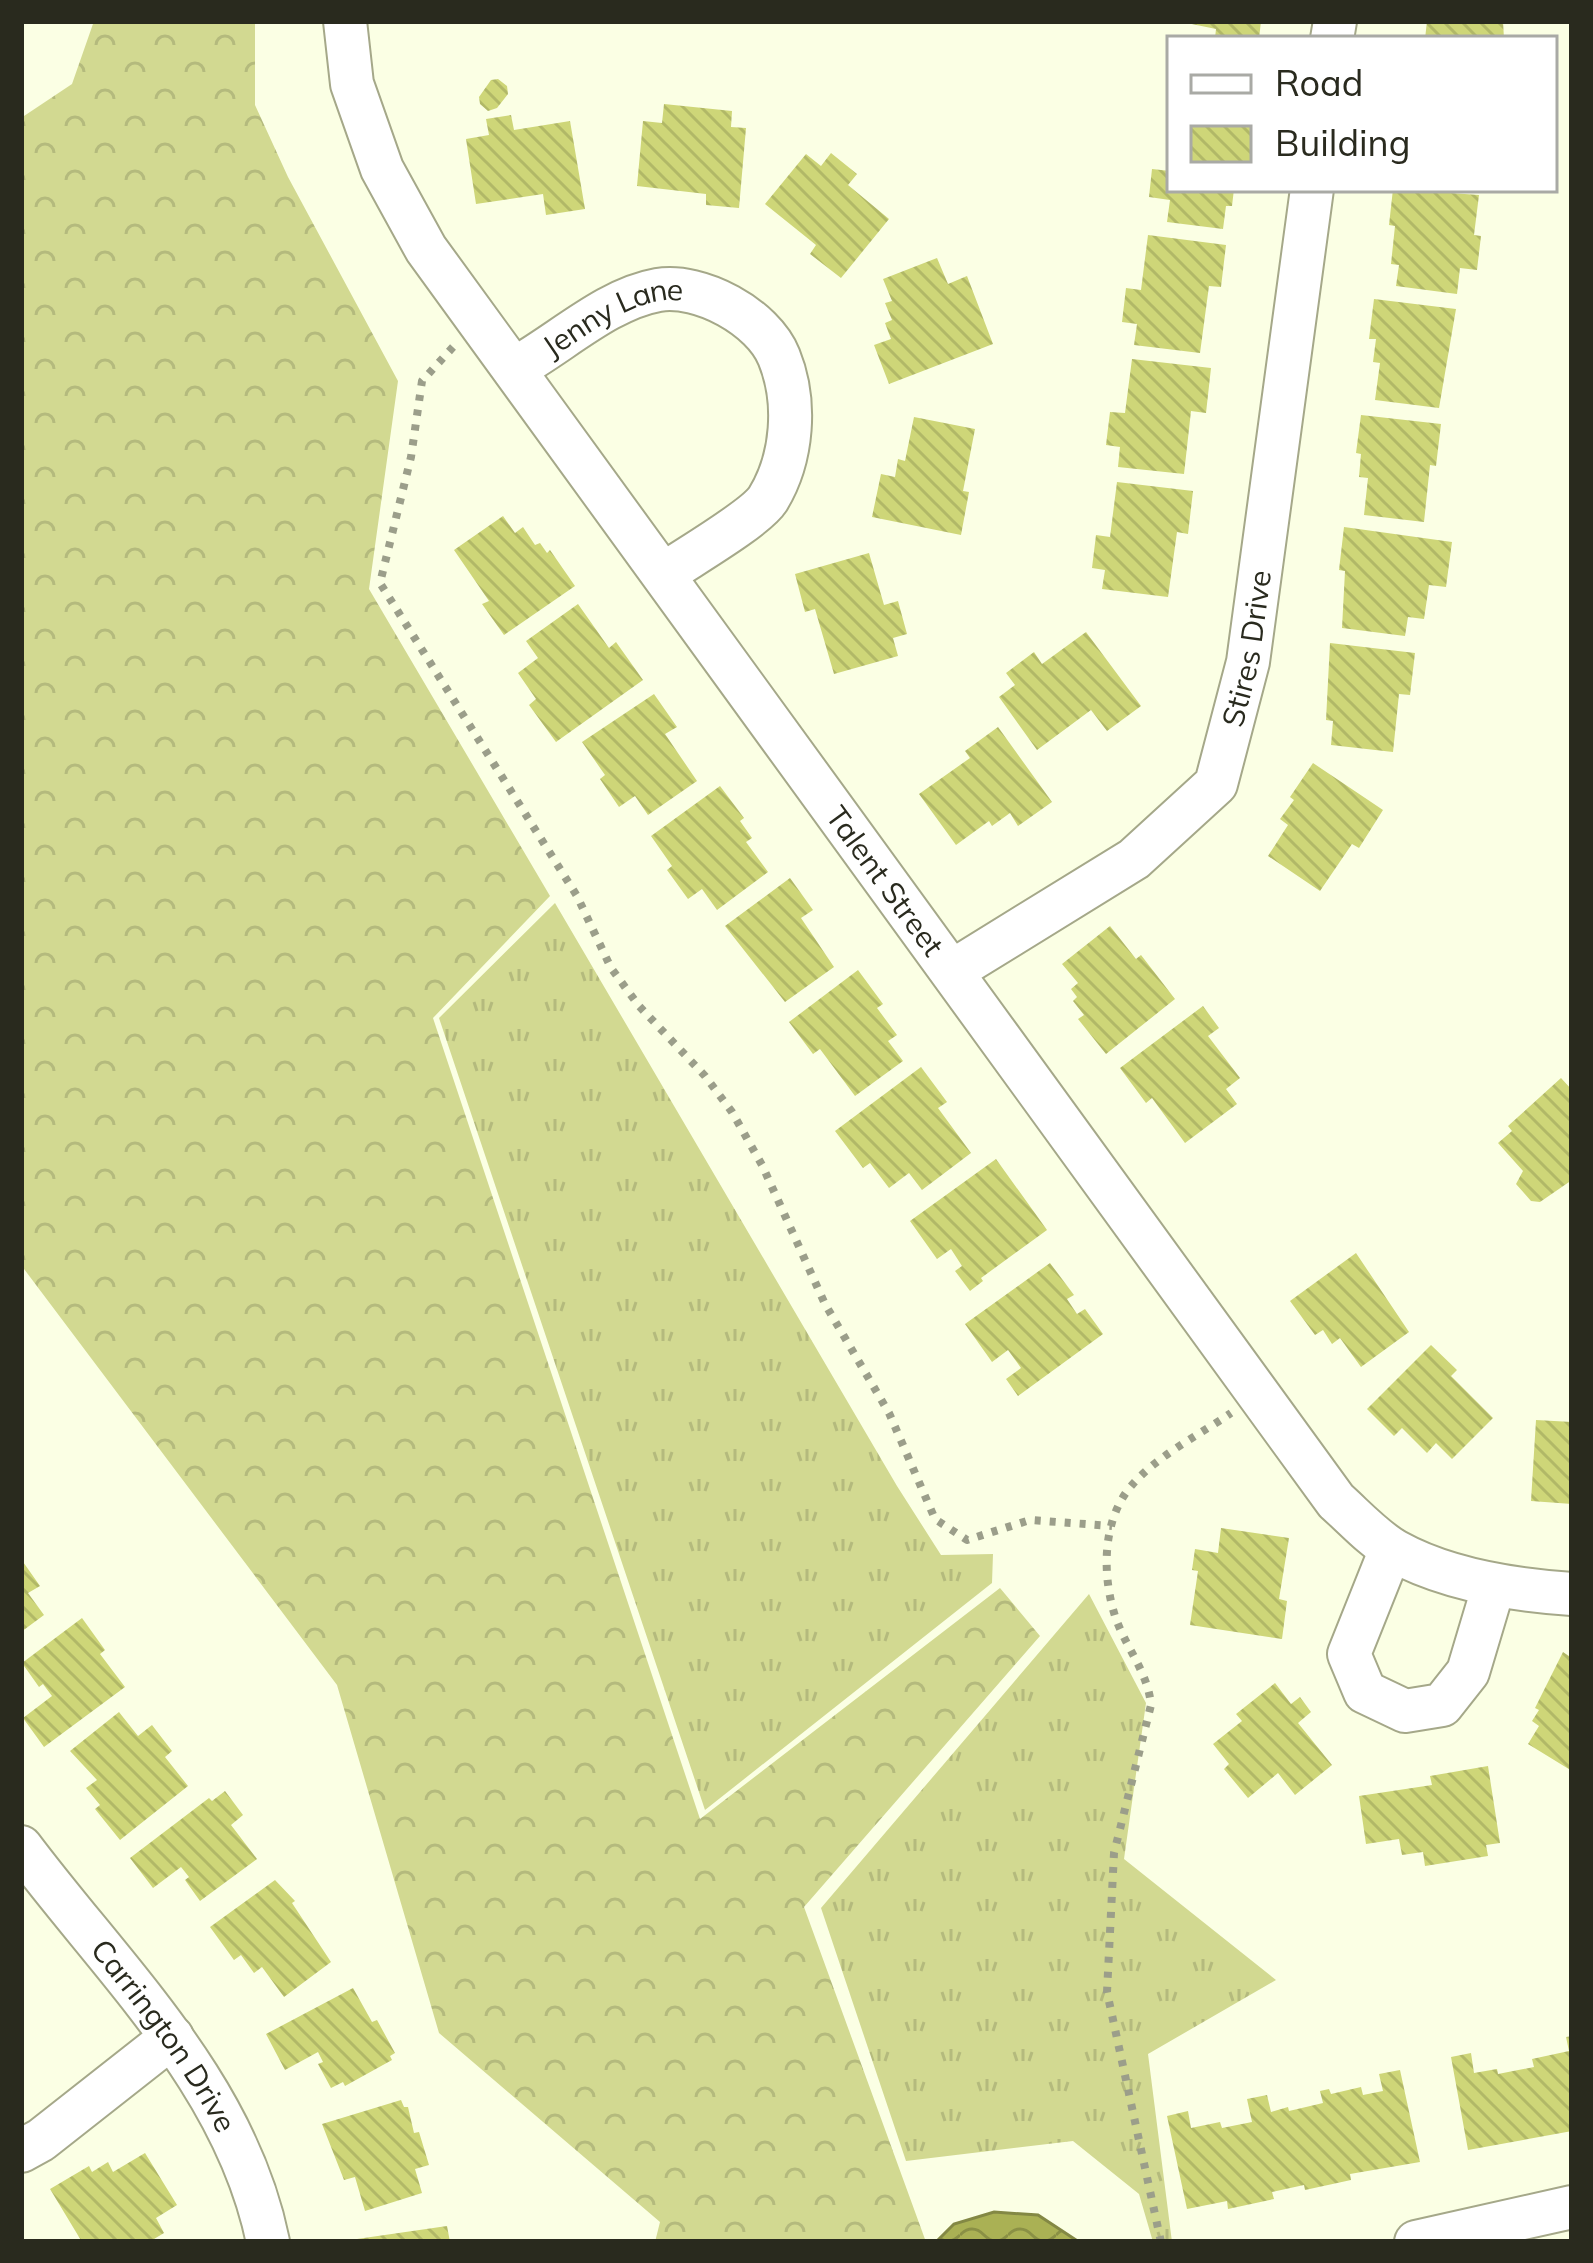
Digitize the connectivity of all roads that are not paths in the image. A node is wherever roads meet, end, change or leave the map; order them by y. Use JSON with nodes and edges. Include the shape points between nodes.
{"nodes":[{"id":1,"x":345,"y":21,"type":"edge"},
{"id":2,"x":1312,"y":192,"type":"edge"},
{"id":3,"x":514,"y":369,"type":"junction"},
{"id":4,"x":664,"y":574,"type":"junction"},
{"id":5,"x":954,"y":970,"type":"junction"},
{"id":6,"x":1391,"y":1550,"type":"junction"},
{"id":7,"x":1494,"y":1585,"type":"junction"},
{"id":8,"x":1572,"y":1594,"type":"edge"},
{"id":9,"x":30,"y":1876,"type":"edge"},
{"id":10,"x":172,"y":2037,"type":"junction"},
{"id":11,"x":21,"y":2151,"type":"edge"},
{"id":12,"x":1572,"y":2207,"type":"edge"},
{"id":13,"x":268,"y":2242,"type":"edge"},
{"id":14,"x":1416,"y":2242,"type":"edge"}],
"edges":[{"from":1,"to":3,"type":"street","name":"Talent Street","via":[[352,84],[382,169],[426,248]]},
{"from":2,"to":5,"type":"street","name":"Stires Drive","via":[[1248,662],[1216,784],[1134,859]]},
{"from":3,"to":4,"type":"street","name":"Talent Street"},
{"from":3,"to":4,"type":"street","name":"Jenny Lane","via":[[619,300],[663,289],[710,294],[778,353],[790,399],[788,453],[766,502]]},
{"from":4,"to":5,"type":"street","name":"Talent Street"},
{"from":5,"to":6,"type":"street","name":"Talent Street","via":[[1336,1502]]},
{"from":6,"to":7,"type":"street","name":"Talent Street"},
{"from":6,"to":7,"type":"street","via":[[1349,1654],[1365,1692],[1406,1711],[1442,1705],[1468,1672]]},
{"from":7,"to":8,"type":"street","name":"Talent Street"},
{"from":9,"to":10,"type":"street","name":"Carrington Drive"},
{"from":10,"to":11,"type":"street"},
{"from":10,"to":13,"type":"street","name":"Carrington Drive","via":[[240,2152]]},
{"from":12,"to":14,"type":"street"}]}
